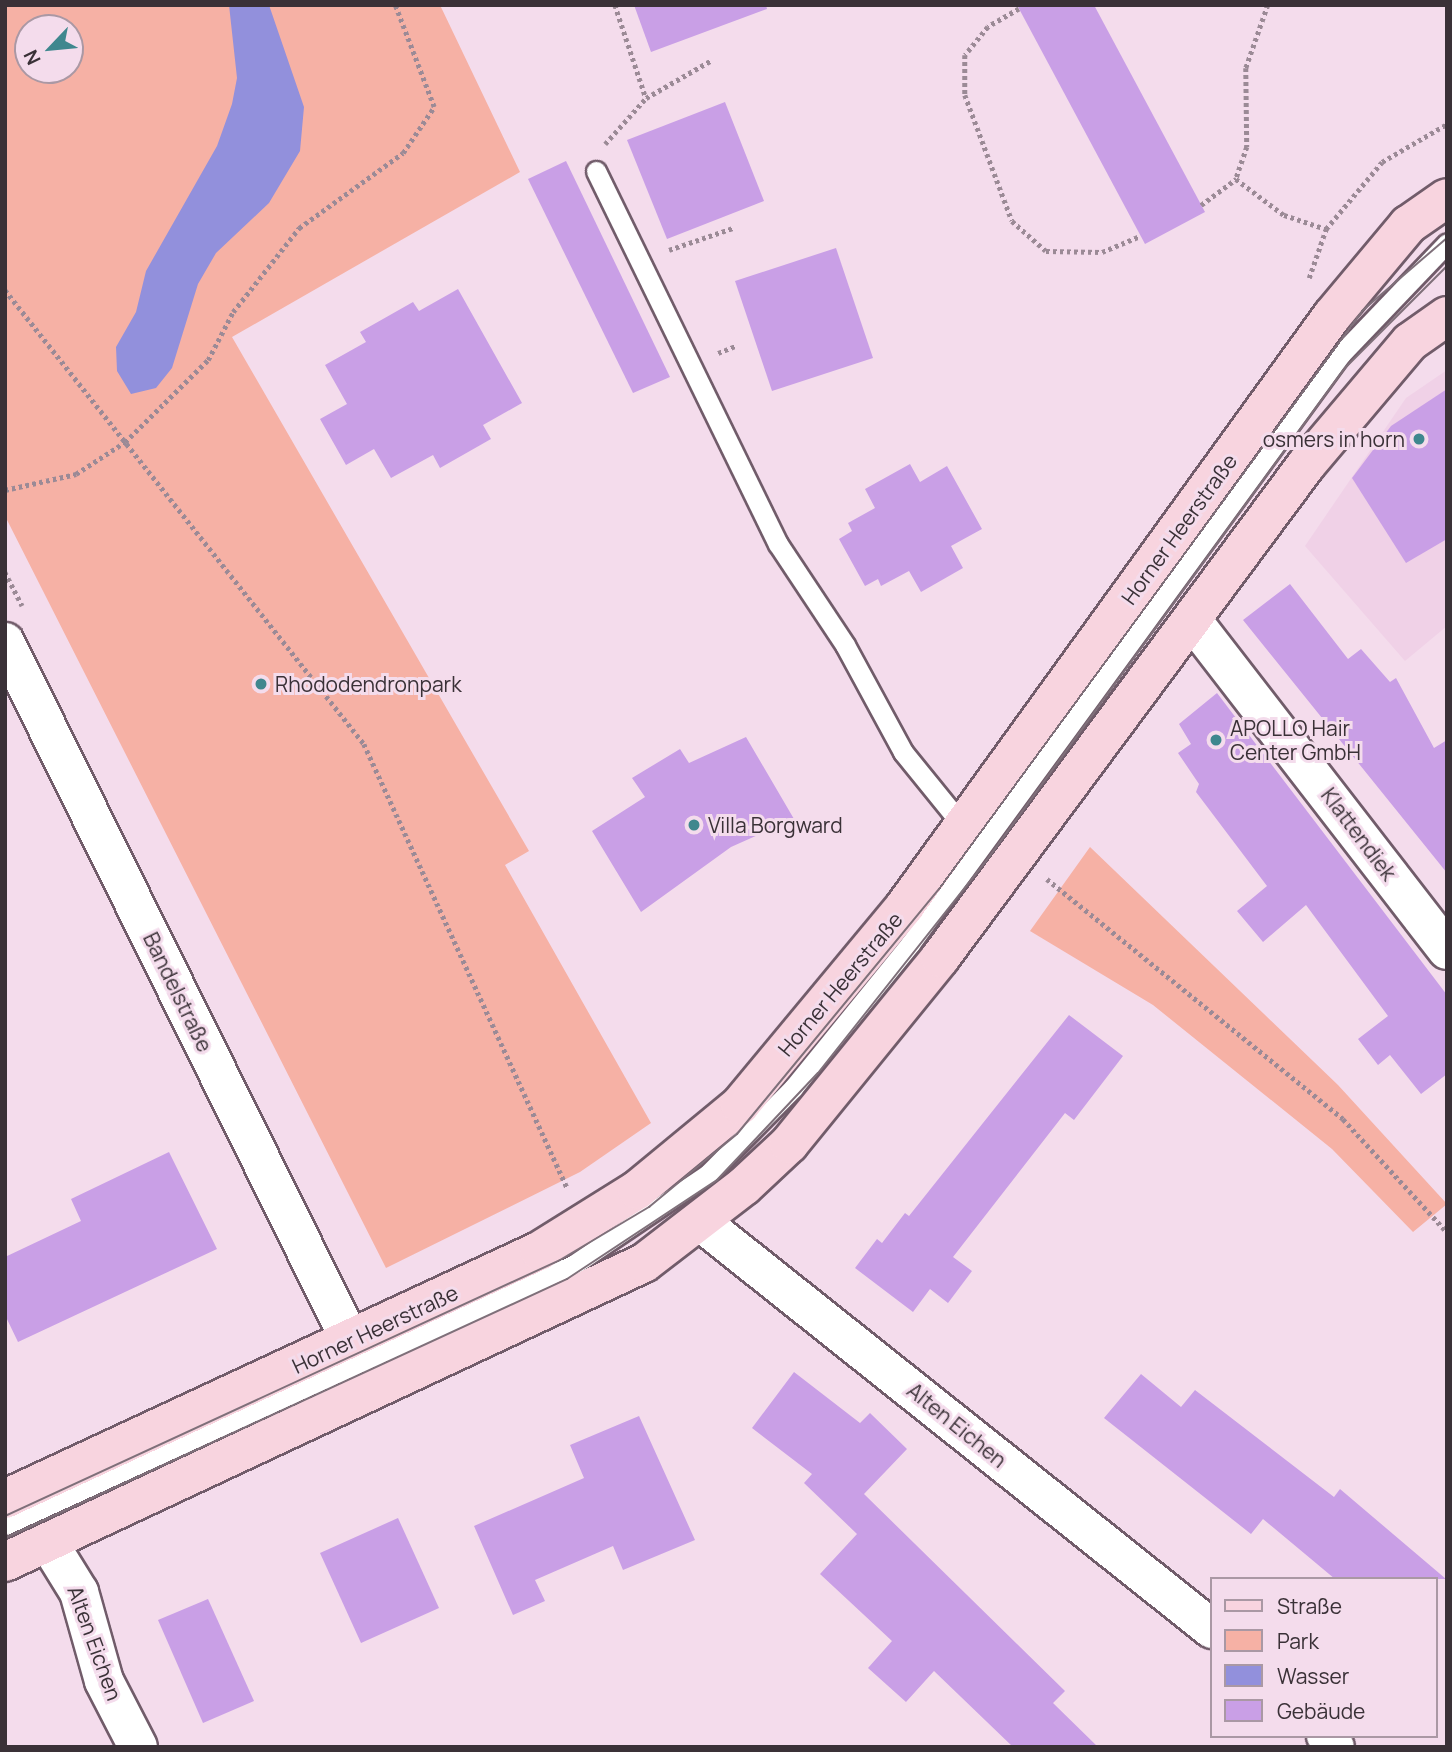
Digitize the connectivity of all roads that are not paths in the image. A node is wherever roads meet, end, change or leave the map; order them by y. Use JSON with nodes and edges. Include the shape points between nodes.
{"nodes":[{"id":1,"x":596,"y":171,"type":"road end"},
{"id":2,"x":1447,"y":198,"type":"edge"},
{"id":3,"x":1447,"y":243,"type":"edge"},
{"id":4,"x":1447,"y":253,"type":"edge"},
{"id":5,"x":1428,"y":264,"type":"junction"},
{"id":6,"x":1447,"y":316,"type":"edge"},
{"id":7,"x":1192,"y":620,"type":"junction"},
{"id":8,"x":5,"y":642,"type":"edge"},
{"id":9,"x":963,"y":826,"type":"junction"},
{"id":10,"x":1447,"y":950,"type":"edge"},
{"id":11,"x":702,"y":1223,"type":"junction"},
{"id":12,"x":351,"y":1342,"type":"junction"},
{"id":13,"x":5,"y":1499,"type":"edge"},
{"id":14,"x":5,"y":1525,"type":"edge"},
{"id":15,"x":48,"y":1542,"type":"junction"},
{"id":16,"x":5,"y":1562,"type":"edge"},
{"id":17,"x":1210,"y":1627,"type":"edge"},
{"id":18,"x":138,"y":1747,"type":"edge"}],
"edges":[{"from":1,"to":9,"type":"lane","via":[[778,544],[845,645],[903,752]]},
{"from":2,"to":9,"type":"main road","name":"Horner Heerstraße","via":[[1408,225],[1321,332]]},
{"from":3,"to":5,"type":"lane"},
{"from":4,"to":5,"type":"lane"},
{"from":5,"to":14,"type":"lane","via":[[1341,354],[910,944],[793,1088],[708,1174],[573,1265]]},
{"from":6,"to":7,"type":"main road","via":[[1383,371]]},
{"from":7,"to":10,"type":"street","name":"Klattendiek"},
{"from":7,"to":11,"type":"main road","via":[[1019,856],[789,1144]]},
{"from":8,"to":12,"type":"street","name":"Bandelstraße"},
{"from":9,"to":12,"type":"main road","name":"Horner Heerstraße","via":[[740,1105],[584,1224]]},
{"from":11,"to":15,"type":"main road","via":[[585,1293]]},
{"from":11,"to":17,"type":"street","name":"Alten Eichen"},
{"from":12,"to":13,"type":"main road","name":"Horner Heerstraße"},
{"from":15,"to":16,"type":"main road"},
{"from":15,"to":18,"type":"street","name":"Alten Eichen","via":[[79,1592],[104,1681]]}]}
